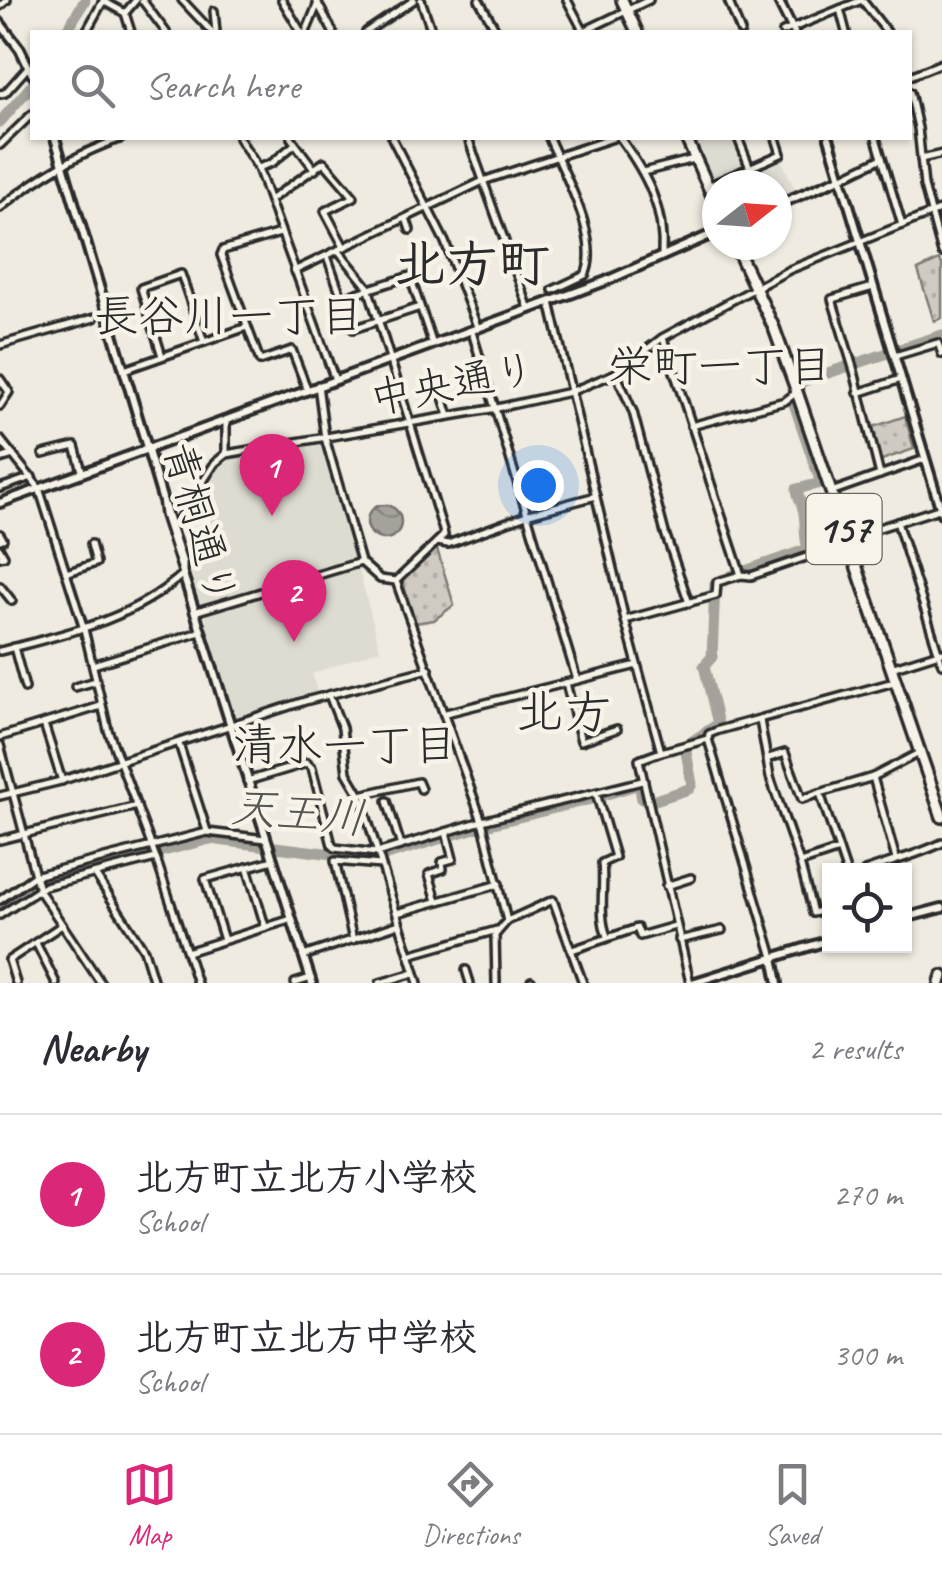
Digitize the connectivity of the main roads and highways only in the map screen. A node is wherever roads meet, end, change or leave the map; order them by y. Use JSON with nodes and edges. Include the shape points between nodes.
{"nodes":[{"id":1,"x":624,"y":5,"type":"edge"},
{"id":2,"x":636,"y":30,"type":"edge"},
{"id":3,"x":687,"y":140,"type":"edge"},
{"id":4,"x":702,"y":172,"type":"edge"},
{"id":5,"x":742,"y":260,"type":"edge"},
{"id":6,"x":936,"y":785,"type":"edge"},
{"id":7,"x":942,"y":817,"type":"edge"}],
"edges":[{"from":1,"to":2,"type":"highway"},
{"from":3,"to":4,"type":"highway"},
{"from":5,"to":6,"type":"highway","number":"157","via":[[797,392]]},
{"from":6,"to":7,"type":"highway","number":"157"}]}
